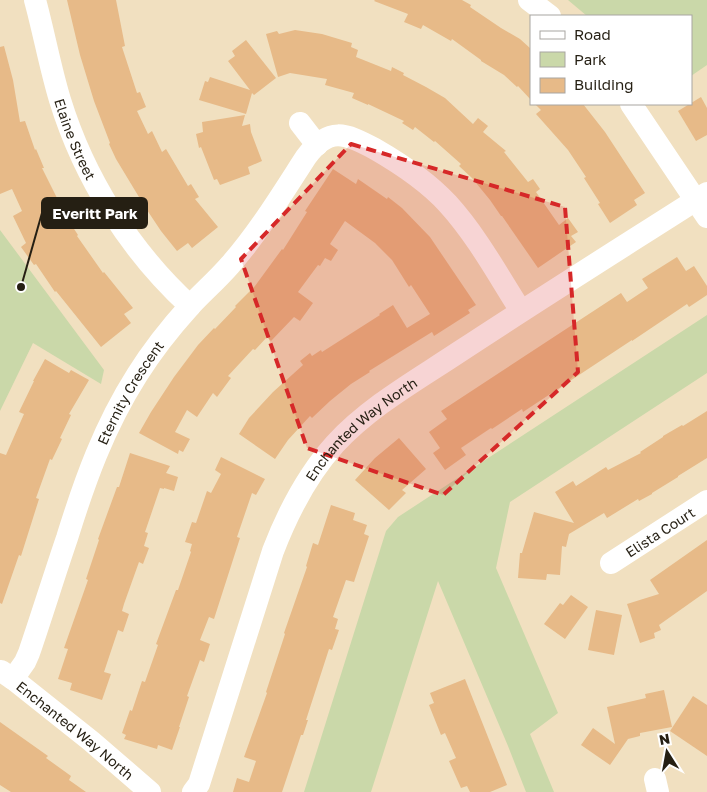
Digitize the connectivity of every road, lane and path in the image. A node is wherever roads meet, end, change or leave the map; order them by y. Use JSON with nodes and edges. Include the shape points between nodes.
{"nodes":[{"id":1,"x":35,"y":0,"type":"edge"},
{"id":2,"x":529,"y":0,"type":"edge"},
{"id":3,"x":549,"y":15,"type":"edge"},
{"id":4,"x":632,"y":105,"type":"edge"},
{"id":5,"x":300,"y":123,"type":"dead end"},
{"id":6,"x":316,"y":145,"type":"junction"},
{"id":7,"x":703,"y":203,"type":"edge"},
{"id":8,"x":190,"y":306,"type":"junction"},
{"id":9,"x":522,"y":311,"type":"junction"},
{"id":10,"x":707,"y":501,"type":"edge"},
{"id":11,"x":611,"y":563,"type":"dead end"},
{"id":12,"x":6,"y":675,"type":"edge"},
{"id":13,"x":150,"y":792,"type":"edge"},
{"id":14,"x":193,"y":792,"type":"edge"}],
"edges":[{"from":1,"to":8,"type":"street","name":"Elaine Street","via":[[60,101],[94,180],[135,246]]},
{"from":2,"to":3,"type":"street"},
{"from":4,"to":7,"type":"street"},
{"from":5,"to":6,"type":"street"},
{"from":6,"to":8,"type":"street","name":"Eternity Crescent","via":[[243,249]]},
{"from":6,"to":9,"type":"street","name":"Eternity Crescent","via":[[336,135],[350,137],[389,157],[421,179],[467,226]]},
{"from":7,"to":9,"type":"street","name":"Enchanted Way North"},
{"from":8,"to":12,"type":"street","name":"Eternity Crescent","via":[[158,344],[108,426],[84,484],[29,653],[25,662]]},
{"from":9,"to":14,"type":"street","name":"Enchanted Way North","via":[[375,408],[336,443],[308,479],[273,551]]},
{"from":10,"to":11,"type":"street","name":"Elista Court"},
{"from":12,"to":13,"type":"street","name":"Enchanted Way North"}]}
